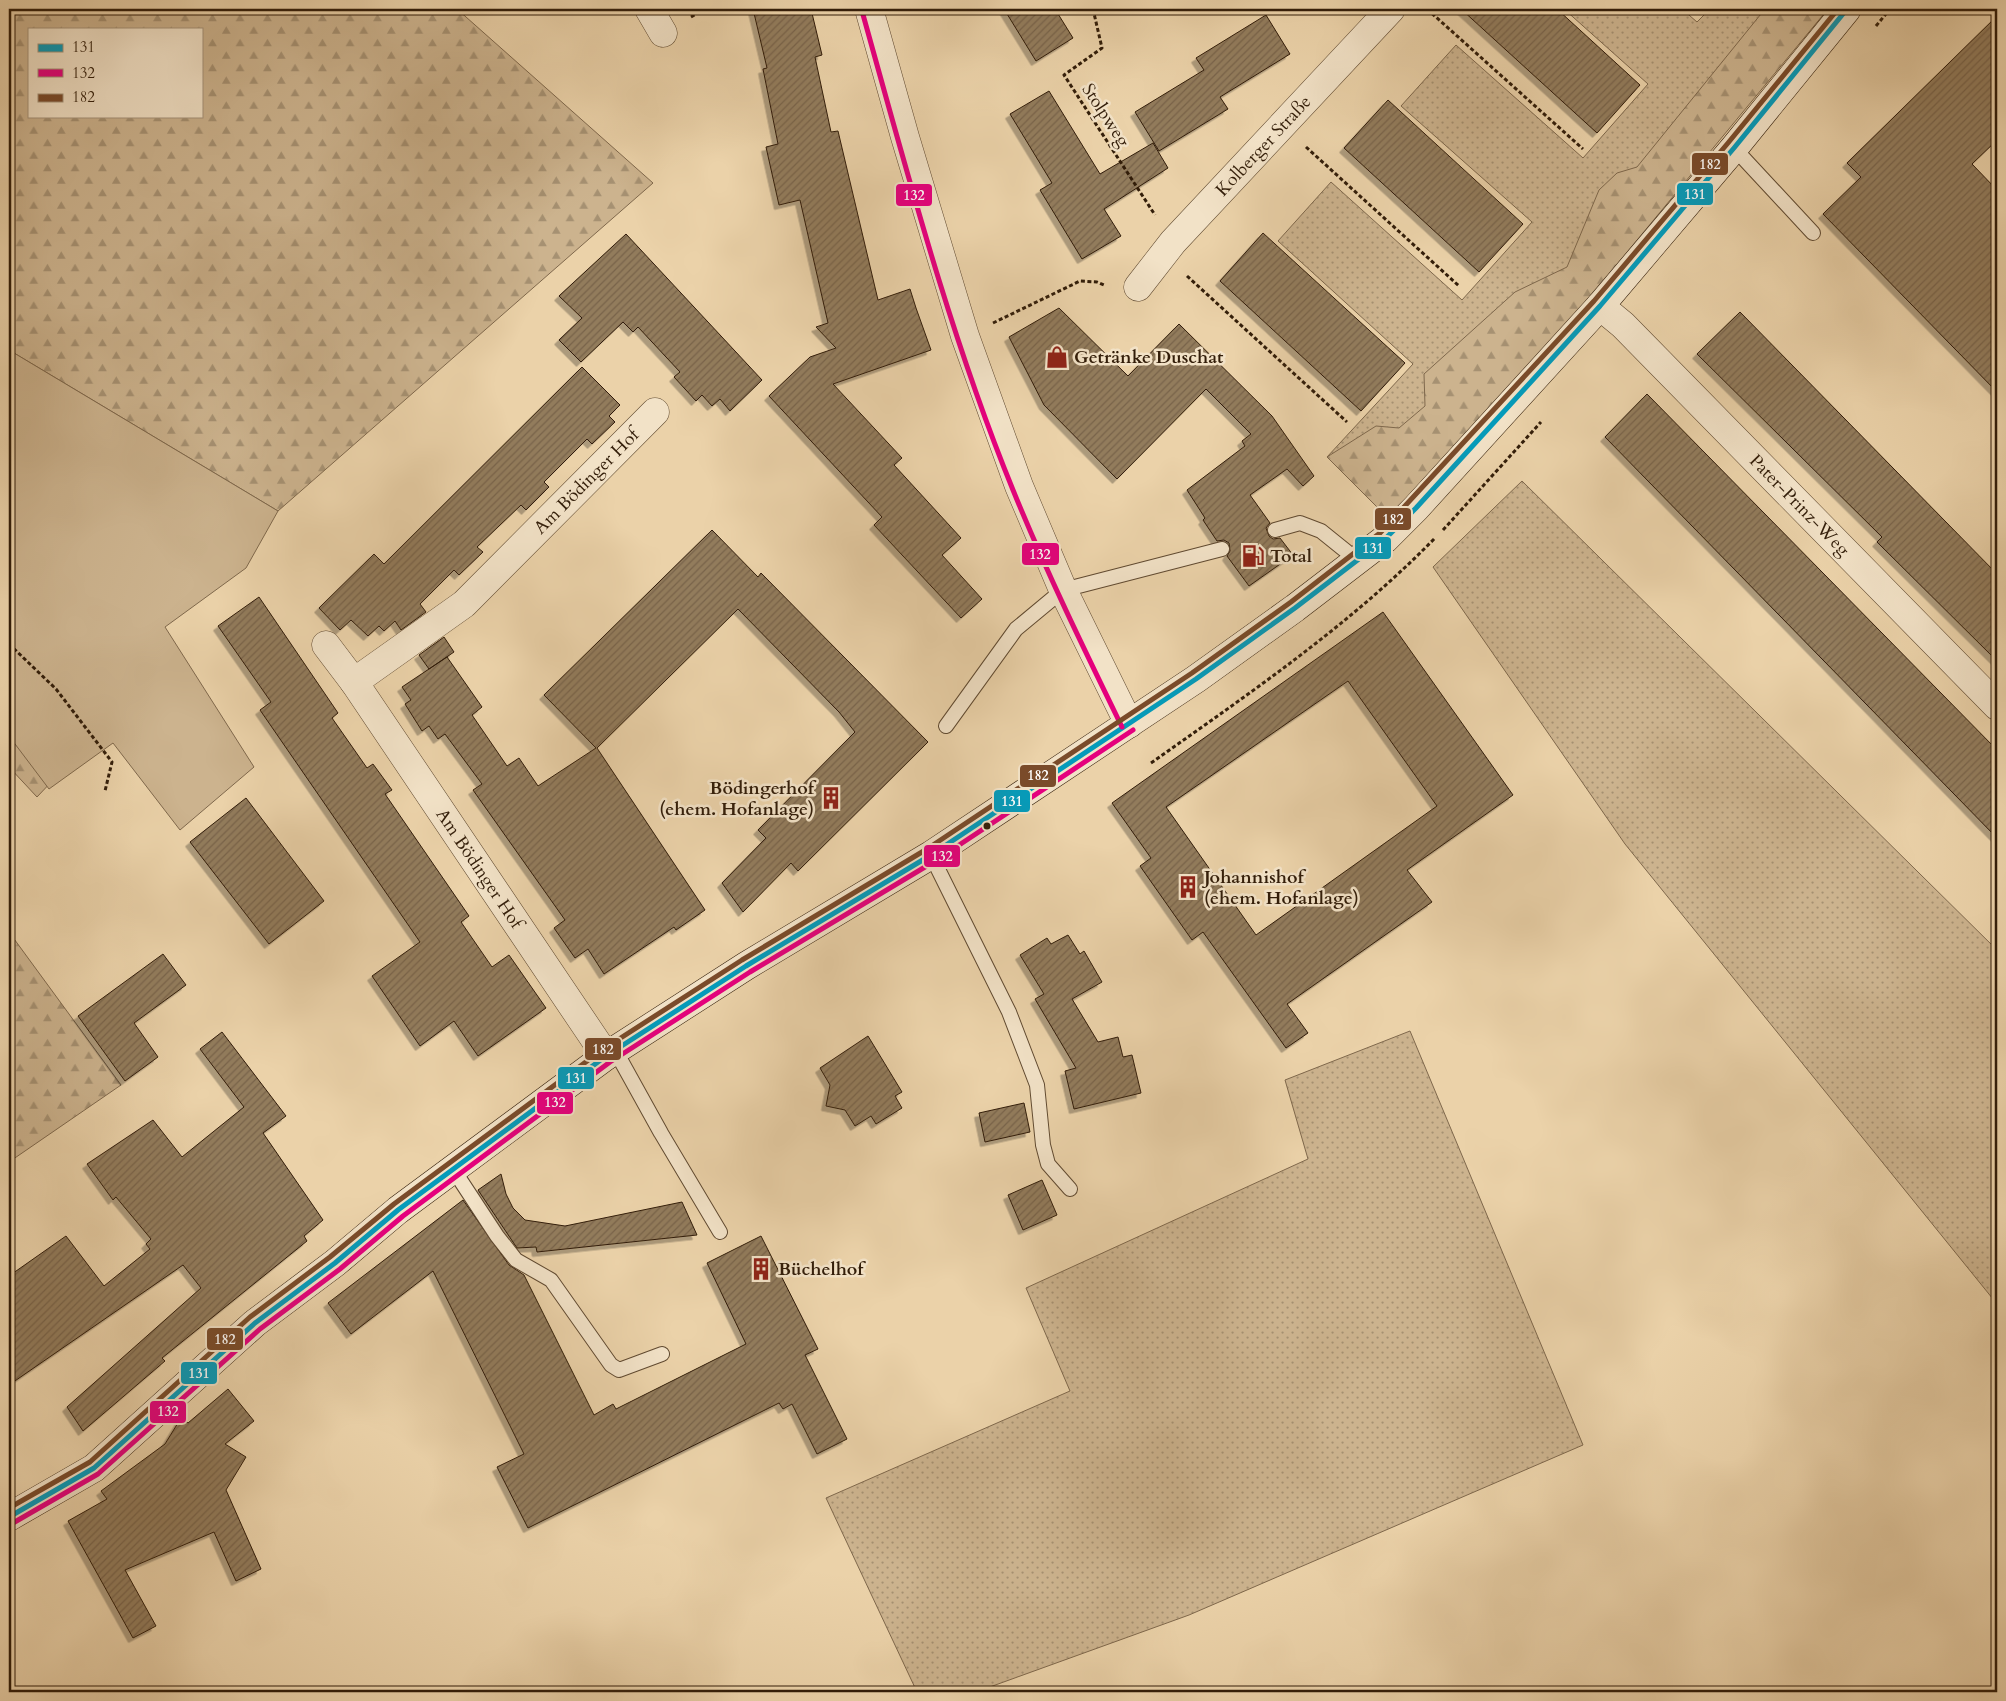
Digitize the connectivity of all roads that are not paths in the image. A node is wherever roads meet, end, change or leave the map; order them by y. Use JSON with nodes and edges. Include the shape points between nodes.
{"nodes":[{"id":1,"x":648,"y":9,"type":"edge"},
{"id":2,"x":869,"y":9,"type":"edge"},
{"id":3,"x":1390,"y":9,"type":"edge"},
{"id":4,"x":1847,"y":9,"type":"edge"},
{"id":5,"x":663,"y":33,"type":"dead end"},
{"id":6,"x":1734,"y":148,"type":"junction"},
{"id":7,"x":1813,"y":233,"type":"dead end"},
{"id":8,"x":1138,"y":287,"type":"road end"},
{"id":9,"x":1600,"y":306,"type":"junction"},
{"id":10,"x":655,"y":412,"type":"dead end"},
{"id":11,"x":1274,"y":530,"type":"dead end"},
{"id":12,"x":1222,"y":549,"type":"dead end"},
{"id":13,"x":1356,"y":560,"type":"junction"},
{"id":14,"x":1063,"y":590,"type":"junction"},
{"id":15,"x":326,"y":645,"type":"dead end"},
{"id":16,"x":354,"y":682,"type":"junction"},
{"id":17,"x":1997,"y":706,"type":"edge"},
{"id":18,"x":1129,"y":724,"type":"junction"},
{"id":19,"x":946,"y":726,"type":"dead end"},
{"id":20,"x":931,"y":855,"type":"junction"},
{"id":21,"x":610,"y":1053,"type":"junction"},
{"id":22,"x":453,"y":1169,"type":"junction"},
{"id":23,"x":1070,"y":1189,"type":"dead end"},
{"id":24,"x":720,"y":1232,"type":"dead end"},
{"id":25,"x":662,"y":1354,"type":"dead end"},
{"id":26,"x":9,"y":1517,"type":"edge"}],
"edges":[{"from":1,"to":5,"type":"street"},
{"from":2,"to":14,"type":"street","via":[[965,336],[1018,486]]},
{"from":3,"to":8,"type":"street","name":"Kolberger Straße","via":[[1168,249]]},
{"from":4,"to":6,"type":"street"},
{"from":6,"to":7,"type":"lane"},
{"from":6,"to":9,"type":"street"},
{"from":9,"to":13,"type":"street","via":[[1416,508],[1385,539]]},
{"from":9,"to":17,"type":"street","name":"Pater-Prinz-Weg","via":[[1623,325]]},
{"from":10,"to":16,"type":"street","name":"Am Bödinger Hof","via":[[464,604]]},
{"from":11,"to":13,"type":"lane","via":[[1300,523],[1321,531]]},
{"from":12,"to":14,"type":"lane"},
{"from":13,"to":18,"type":"street","via":[[1257,635]]},
{"from":14,"to":18,"type":"street"},
{"from":14,"to":19,"type":"lane","via":[[1016,629]]},
{"from":15,"to":16,"type":"street","name":"Am Bödinger Hof"},
{"from":16,"to":21,"type":"street","name":"Am Bödinger Hof"},
{"from":18,"to":20,"type":"street"},
{"from":20,"to":21,"type":"street","via":[[746,966]]},
{"from":20,"to":23,"type":"lane","via":[[1009,1012],[1037,1085],[1048,1164]]},
{"from":21,"to":22,"type":"street"},
{"from":21,"to":24,"type":"lane"},
{"from":22,"to":25,"type":"lane","via":[[496,1236],[516,1260],[551,1280],[611,1365],[619,1370]]},
{"from":22,"to":26,"type":"street","via":[[255,1323],[94,1468]]}]}
